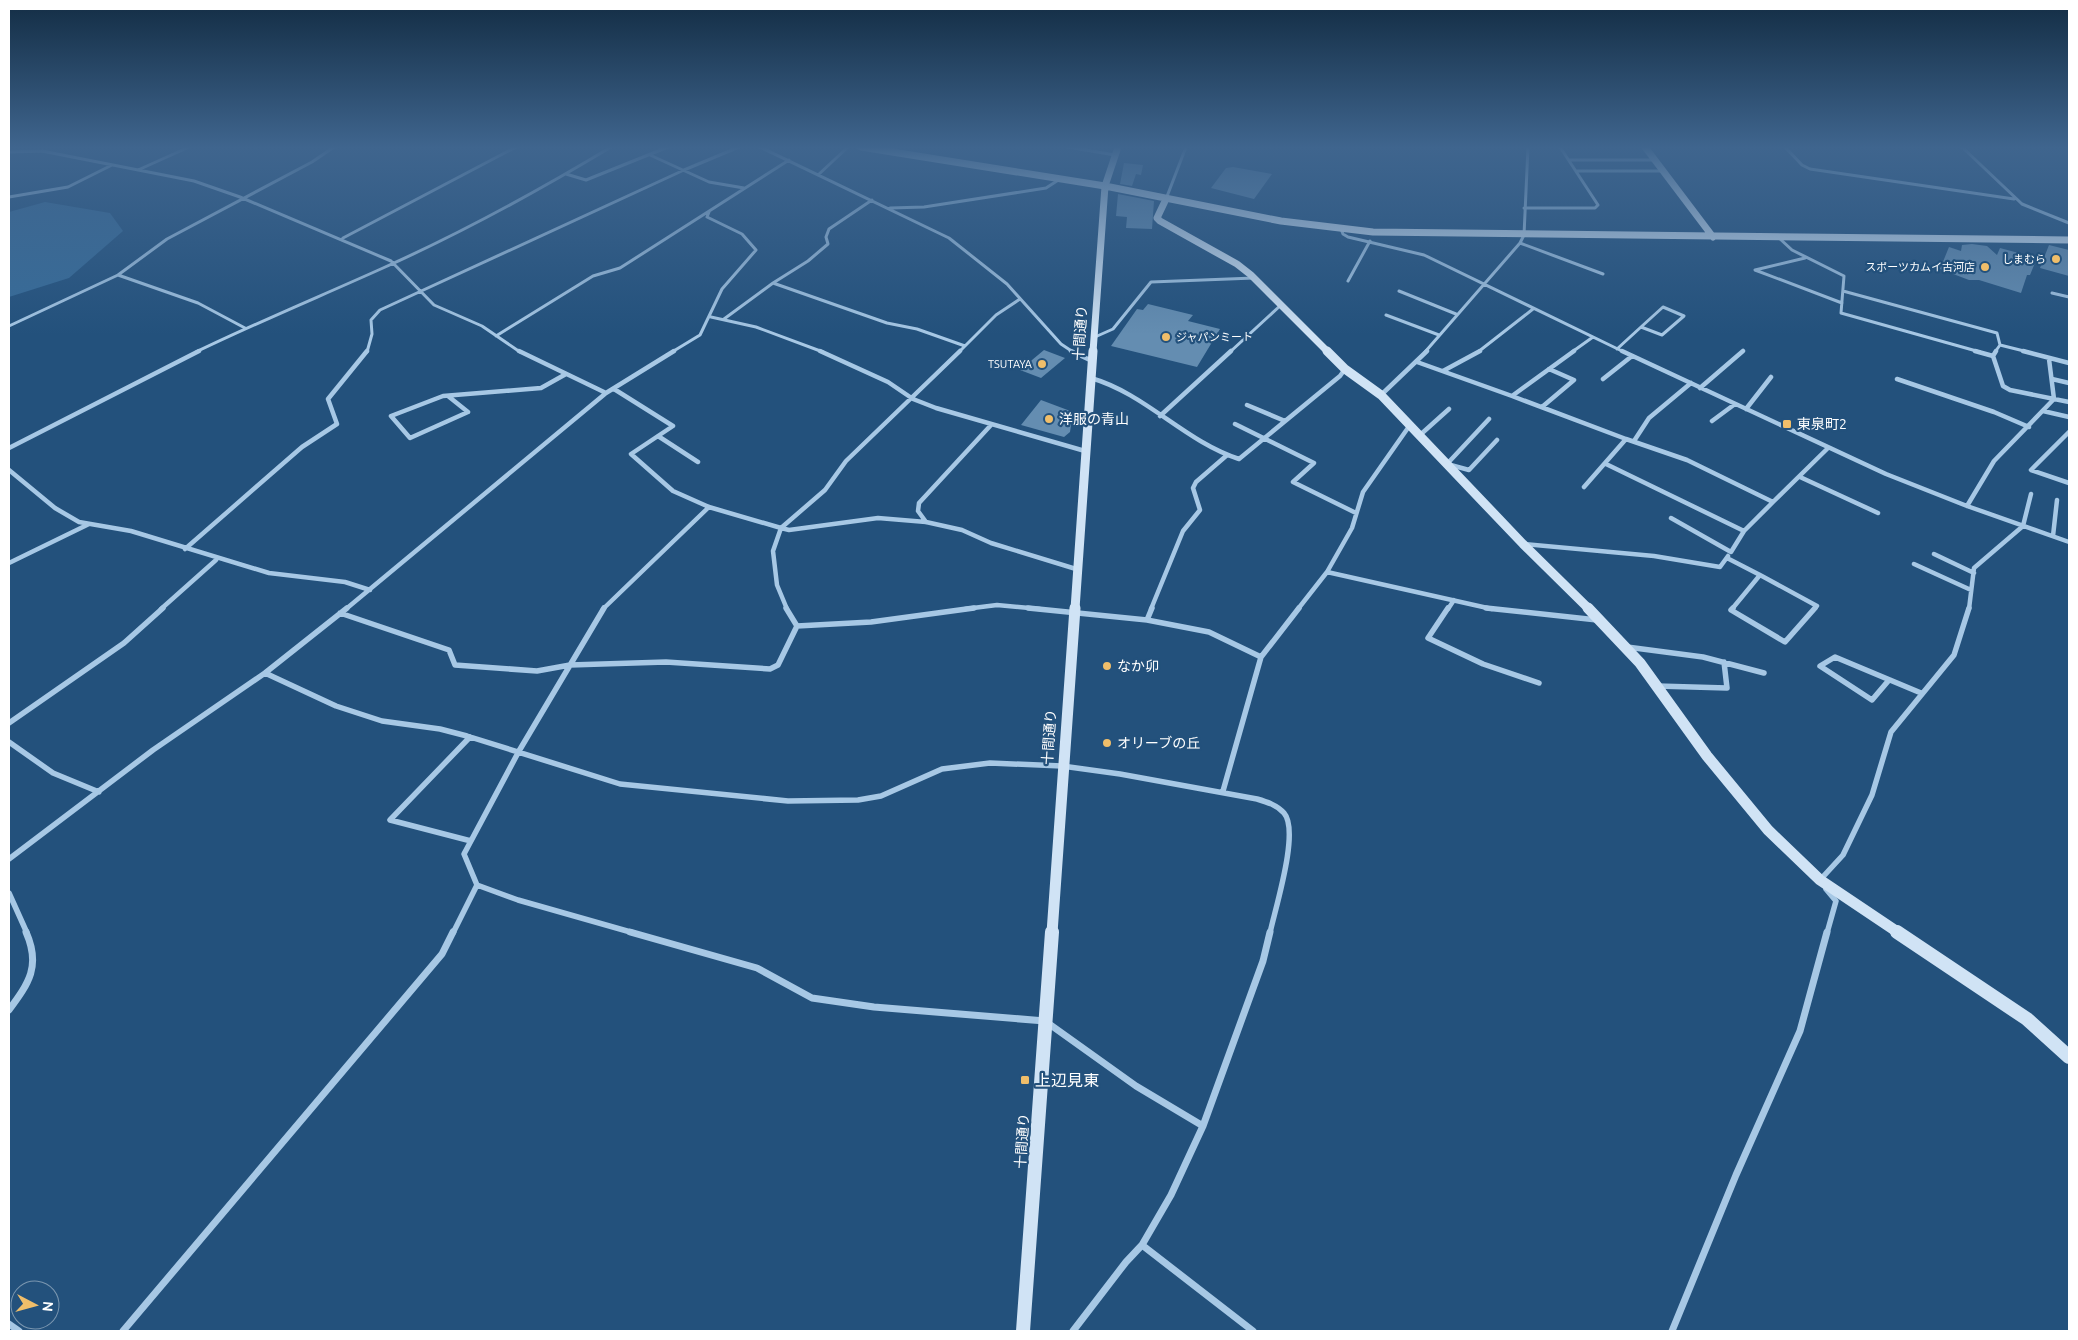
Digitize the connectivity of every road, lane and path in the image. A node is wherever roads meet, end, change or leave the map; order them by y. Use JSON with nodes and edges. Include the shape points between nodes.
{"nodes":[{"id":1,"x":218,"y":210,"type":"edge"},
{"id":2,"x":271,"y":210,"type":"edge"},
{"id":3,"x":396,"y":210,"type":"edge"},
{"id":4,"x":497,"y":210,"type":"edge"},
{"id":5,"x":598,"y":210,"type":"edge"},
{"id":6,"x":713,"y":210,"type":"edge"},
{"id":7,"x":858,"y":210,"type":"edge"},
{"id":8,"x":893,"y":210,"type":"edge"},
{"id":9,"x":1103,"y":210,"type":"edge"},
{"id":10,"x":1161,"y":210,"type":"edge"},
{"id":11,"x":1219,"y":210,"type":"edge"},
{"id":12,"x":1524,"y":210,"type":"edge"},
{"id":13,"x":1692,"y":210,"type":"edge"},
{"id":14,"x":2034,"y":210,"type":"edge"},
{"id":15,"x":709,"y":212,"type":"junction"},
{"id":16,"x":2069,"y":223,"type":"edge"},
{"id":17,"x":1341,"y":229,"type":"junction"},
{"id":18,"x":1524,"y":235,"type":"junction"},
{"id":19,"x":1713,"y":237,"type":"junction"},
{"id":20,"x":1778,"y":237,"type":"junction"},
{"id":21,"x":342,"y":238,"type":"junction"},
{"id":22,"x":2069,"y":240,"type":"edge"},
{"id":23,"x":1370,"y":241,"type":"junction"},
{"id":24,"x":1520,"y":243,"type":"junction"},
{"id":25,"x":1806,"y":258,"type":"junction"},
{"id":26,"x":393,"y":263,"type":"junction"},
{"id":27,"x":1603,"y":274,"type":"dead end"},
{"id":28,"x":118,"y":275,"type":"junction"},
{"id":29,"x":1254,"y":278,"type":"junction"},
{"id":30,"x":1348,"y":281,"type":"dead end"},
{"id":31,"x":773,"y":283,"type":"junction"},
{"id":32,"x":1483,"y":284,"type":"junction"},
{"id":33,"x":421,"y":291,"type":"junction"},
{"id":34,"x":1399,"y":291,"type":"dead end"},
{"id":35,"x":1843,"y":291,"type":"junction"},
{"id":36,"x":2052,"y":293,"type":"dead end"},
{"id":37,"x":2069,"y":297,"type":"edge"},
{"id":38,"x":1020,"y":298,"type":"junction"},
{"id":39,"x":1842,"y":303,"type":"junction"},
{"id":40,"x":1281,"y":306,"type":"junction"},
{"id":41,"x":1533,"y":309,"type":"junction"},
{"id":42,"x":1456,"y":314,"type":"junction"},
{"id":43,"x":1386,"y":315,"type":"dead end"},
{"id":44,"x":711,"y":317,"type":"junction"},
{"id":45,"x":724,"y":319,"type":"junction"},
{"id":46,"x":9,"y":326,"type":"edge"},
{"id":47,"x":1640,"y":327,"type":"junction"},
{"id":48,"x":245,"y":328,"type":"junction"},
{"id":49,"x":1438,"y":335,"type":"junction"},
{"id":50,"x":496,"y":336,"type":"junction"},
{"id":51,"x":1095,"y":337,"type":"junction"},
{"id":52,"x":1593,"y":337,"type":"junction"},
{"id":53,"x":2000,"y":345,"type":"junction"},
{"id":54,"x":965,"y":346,"type":"junction"},
{"id":55,"x":1617,"y":349,"type":"junction"},
{"id":56,"x":1743,"y":351,"type":"dead end"},
{"id":57,"x":1632,"y":356,"type":"junction"},
{"id":58,"x":1993,"y":356,"type":"junction"},
{"id":59,"x":2049,"y":359,"type":"junction"},
{"id":60,"x":1092,"y":362,"type":"junction"},
{"id":61,"x":1417,"y":362,"type":"junction"},
{"id":62,"x":2069,"y":363,"type":"edge"},
{"id":63,"x":1345,"y":369,"type":"junction"},
{"id":64,"x":1549,"y":369,"type":"junction"},
{"id":65,"x":1443,"y":371,"type":"junction"},
{"id":66,"x":566,"y":374,"type":"junction"},
{"id":67,"x":1771,"y":377,"type":"dead end"},
{"id":68,"x":1091,"y":378,"type":"junction"},
{"id":69,"x":1896,"y":378,"type":"dead end"},
{"id":70,"x":1603,"y":379,"type":"dead end"},
{"id":71,"x":2052,"y":379,"type":"junction"},
{"id":72,"x":2069,"y":383,"type":"edge"},
{"id":73,"x":1691,"y":384,"type":"junction"},
{"id":74,"x":1700,"y":388,"type":"junction"},
{"id":75,"x":614,"y":389,"type":"junction"},
{"id":76,"x":606,"y":393,"type":"junction"},
{"id":77,"x":448,"y":396,"type":"junction"},
{"id":78,"x":1381,"y":396,"type":"junction"},
{"id":79,"x":1512,"y":396,"type":"junction"},
{"id":80,"x":2054,"y":399,"type":"junction"},
{"id":81,"x":913,"y":400,"type":"junction"},
{"id":82,"x":2069,"y":402,"type":"edge"},
{"id":83,"x":1735,"y":404,"type":"junction"},
{"id":84,"x":1247,"y":405,"type":"dead end"},
{"id":85,"x":1542,"y":407,"type":"junction"},
{"id":86,"x":1449,"y":409,"type":"dead end"},
{"id":87,"x":1746,"y":409,"type":"junction"},
{"id":88,"x":2043,"y":411,"type":"junction"},
{"id":89,"x":1160,"y":416,"type":"junction"},
{"id":90,"x":2069,"y":417,"type":"edge"},
{"id":91,"x":1489,"y":419,"type":"dead end"},
{"id":92,"x":1285,"y":421,"type":"junction"},
{"id":93,"x":1712,"y":421,"type":"dead end"},
{"id":94,"x":1235,"y":424,"type":"dead end"},
{"id":95,"x":992,"y":425,"type":"junction"},
{"id":96,"x":1410,"y":425,"type":"junction"},
{"id":97,"x":2029,"y":427,"type":"junction"},
{"id":98,"x":2069,"y":432,"type":"edge"},
{"id":99,"x":658,"y":436,"type":"junction"},
{"id":100,"x":1420,"y":436,"type":"junction"},
{"id":101,"x":1264,"y":438,"type":"junction"},
{"id":102,"x":1626,"y":439,"type":"junction"},
{"id":103,"x":1497,"y":440,"type":"dead end"},
{"id":104,"x":1634,"y":441,"type":"junction"},
{"id":105,"x":9,"y":448,"type":"edge"},
{"id":106,"x":1828,"y":448,"type":"junction"},
{"id":107,"x":1085,"y":451,"type":"junction"},
{"id":108,"x":1226,"y":456,"type":"junction"},
{"id":109,"x":698,"y":462,"type":"dead end"},
{"id":110,"x":1447,"y":464,"type":"junction"},
{"id":111,"x":1606,"y":464,"type":"junction"},
{"id":112,"x":9,"y":470,"type":"edge"},
{"id":113,"x":1800,"y":477,"type":"junction"},
{"id":114,"x":2069,"y":483,"type":"edge"},
{"id":115,"x":1584,"y":487,"type":"dead end"},
{"id":116,"x":2031,"y":494,"type":"dead end"},
{"id":117,"x":2057,"y":500,"type":"dead end"},
{"id":118,"x":1773,"y":502,"type":"junction"},
{"id":119,"x":1967,"y":506,"type":"junction"},
{"id":120,"x":709,"y":507,"type":"junction"},
{"id":121,"x":1356,"y":513,"type":"junction"},
{"id":122,"x":1878,"y":513,"type":"dead end"},
{"id":123,"x":1671,"y":518,"type":"dead end"},
{"id":124,"x":926,"y":522,"type":"junction"},
{"id":125,"x":90,"y":524,"type":"junction"},
{"id":126,"x":2023,"y":526,"type":"junction"},
{"id":127,"x":780,"y":528,"type":"junction"},
{"id":128,"x":1744,"y":531,"type":"junction"},
{"id":129,"x":2053,"y":536,"type":"junction"},
{"id":130,"x":2069,"y":542,"type":"edge"},
{"id":131,"x":1523,"y":544,"type":"junction"},
{"id":132,"x":184,"y":549,"type":"junction"},
{"id":133,"x":1731,"y":552,"type":"junction"},
{"id":134,"x":1934,"y":554,"type":"dead end"},
{"id":135,"x":1727,"y":558,"type":"junction"},
{"id":136,"x":216,"y":560,"type":"junction"},
{"id":137,"x":9,"y":562,"type":"edge"},
{"id":138,"x":1914,"y":564,"type":"dead end"},
{"id":139,"x":1076,"y":569,"type":"junction"},
{"id":140,"x":1327,"y":572,"type":"junction"},
{"id":141,"x":1974,"y":573,"type":"junction"},
{"id":142,"x":1760,"y":575,"type":"junction"},
{"id":143,"x":370,"y":590,"type":"junction"},
{"id":144,"x":1971,"y":590,"type":"junction"},
{"id":145,"x":1454,"y":600,"type":"junction"},
{"id":146,"x":1073,"y":612,"type":"junction"},
{"id":147,"x":340,"y":613,"type":"junction"},
{"id":148,"x":1147,"y":620,"type":"junction"},
{"id":149,"x":1600,"y":620,"type":"junction"},
{"id":150,"x":796,"y":626,"type":"junction"},
{"id":151,"x":1625,"y":647,"type":"junction"},
{"id":152,"x":1261,"y":658,"type":"junction"},
{"id":153,"x":1724,"y":662,"type":"junction"},
{"id":154,"x":570,"y":664,"type":"junction"},
{"id":155,"x":265,"y":673,"type":"junction"},
{"id":156,"x":1764,"y":673,"type":"dead end"},
{"id":157,"x":1889,"y":680,"type":"junction"},
{"id":158,"x":1539,"y":683,"type":"dead end"},
{"id":159,"x":1656,"y":686,"type":"junction"},
{"id":160,"x":1921,"y":693,"type":"junction"},
{"id":161,"x":9,"y":723,"type":"edge"},
{"id":162,"x":470,"y":737,"type":"junction"},
{"id":163,"x":9,"y":742,"type":"edge"},
{"id":164,"x":520,"y":751,"type":"junction"},
{"id":165,"x":1062,"y":766,"type":"junction"},
{"id":166,"x":1223,"y":791,"type":"junction"},
{"id":167,"x":99,"y":792,"type":"junction"},
{"id":168,"x":471,"y":841,"type":"junction"},
{"id":169,"x":9,"y":859,"type":"edge"},
{"id":170,"x":1820,"y":880,"type":"junction"},
{"id":171,"x":477,"y":885,"type":"junction"},
{"id":172,"x":9,"y":893,"type":"edge"},
{"id":173,"x":9,"y":1010,"type":"edge"},
{"id":174,"x":1045,"y":1021,"type":"junction"},
{"id":175,"x":2069,"y":1057,"type":"edge"},
{"id":176,"x":1204,"y":1126,"type":"junction"},
{"id":177,"x":1142,"y":1245,"type":"junction"},
{"id":178,"x":9,"y":1324,"type":"edge"},
{"id":179,"x":19,"y":1331,"type":"edge"},
{"id":180,"x":123,"y":1331,"type":"edge"},
{"id":181,"x":1023,"y":1331,"type":"edge"},
{"id":182,"x":1074,"y":1331,"type":"edge"},
{"id":183,"x":1253,"y":1331,"type":"edge"},
{"id":184,"x":1672,"y":1331,"type":"edge"}],
"edges":[{"from":1,"to":28,"type":"street","via":[[167,239]]},
{"from":2,"to":21,"type":"street"},
{"from":3,"to":21,"type":"street"},
{"from":4,"to":26,"type":"street"},
{"from":5,"to":33,"type":"street"},
{"from":6,"to":15,"type":"street"},
{"from":7,"to":31,"type":"street","via":[[829,229],[828,244]]},
{"from":8,"to":38,"type":"street","via":[[949,238]]},
{"from":9,"to":51,"type":"street","name":"十間通り"},
{"from":10,"to":29,"type":"street","via":[[1157,218],[1160,221],[1237,264]]},
{"from":11,"to":17,"type":"street"},
{"from":12,"to":18,"type":"street"},
{"from":13,"to":19,"type":"street"},
{"from":14,"to":16,"type":"street"},
{"from":15,"to":44,"type":"street","via":[[706,217],[746,238],[756,250],[722,289],[713,305]]},
{"from":15,"to":50,"type":"street","via":[[614,270],[593,276]]},
{"from":17,"to":18,"type":"street","via":[[1412,234]]},
{"from":17,"to":23,"type":"street","via":[[1348,237]]},
{"from":18,"to":19,"type":"street"},
{"from":18,"to":24,"type":"street"},
{"from":19,"to":20,"type":"street"},
{"from":20,"to":22,"type":"street"},
{"from":20,"to":25,"type":"street"},
{"from":21,"to":26,"type":"street"},
{"from":23,"to":30,"type":"street"},
{"from":23,"to":32,"type":"street","via":[[1416,251]]},
{"from":24,"to":27,"type":"street"},
{"from":24,"to":32,"type":"street"},
{"from":25,"to":35,"type":"street","via":[[1844,276]]},
{"from":25,"to":39,"type":"street","via":[[1755,270]]},
{"from":26,"to":33,"type":"street"},
{"from":26,"to":48,"type":"street"},
{"from":28,"to":46,"type":"street"},
{"from":28,"to":48,"type":"street","via":[[198,303]]},
{"from":29,"to":40,"type":"street"},
{"from":29,"to":51,"type":"street","via":[[1151,282],[1113,329]]},
{"from":31,"to":45,"type":"street"},
{"from":31,"to":54,"type":"street","via":[[887,324],[917,329]]},
{"from":32,"to":41,"type":"street"},
{"from":32,"to":42,"type":"street"},
{"from":33,"to":50,"type":"street","via":[[434,305],[482,326]]},
{"from":33,"to":132,"type":"street","via":[[380,310],[371,320],[373,329],[363,360],[334,388],[328,399],[337,424],[302,446]]},
{"from":34,"to":42,"type":"street"},
{"from":35,"to":39,"type":"street"},
{"from":35,"to":53,"type":"street","via":[[1997,333]]},
{"from":36,"to":37,"type":"street"},
{"from":38,"to":54,"type":"street","via":[[996,315]]},
{"from":38,"to":60,"type":"street","via":[[1061,344]]},
{"from":39,"to":58,"type":"street","via":[[1841,313]]},
{"from":40,"to":63,"type":"street"},
{"from":40,"to":89,"type":"street"},
{"from":41,"to":52,"type":"street"},
{"from":41,"to":65,"type":"street","via":[[1486,348]]},
{"from":42,"to":49,"type":"street"},
{"from":43,"to":49,"type":"street"},
{"from":44,"to":45,"type":"street"},
{"from":44,"to":75,"type":"street","via":[[705,330],[691,342]]},
{"from":45,"to":81,"type":"street","via":[[820,351],[888,382]]},
{"from":47,"to":47,"type":"street","via":[[1663,307],[1684,316],[1662,335]]},
{"from":47,"to":55,"type":"street"},
{"from":48,"to":105,"type":"street"},
{"from":49,"to":61,"type":"street"},
{"from":50,"to":66,"type":"street","via":[[523,354]]},
{"from":51,"to":60,"type":"street","name":"十間通り"},
{"from":52,"to":55,"type":"street"},
{"from":52,"to":64,"type":"street"},
{"from":53,"to":58,"type":"street"},
{"from":53,"to":59,"type":"street","via":[[2041,354]]},
{"from":54,"to":81,"type":"street"},
{"from":55,"to":57,"type":"street"},
{"from":56,"to":74,"type":"street"},
{"from":57,"to":70,"type":"street"},
{"from":57,"to":73,"type":"street"},
{"from":58,"to":80,"type":"street","via":[[2003,386]]},
{"from":59,"to":62,"type":"street"},
{"from":59,"to":71,"type":"street"},
{"from":60,"to":68,"type":"street","name":"十間通り"},
{"from":61,"to":65,"type":"street"},
{"from":61,"to":78,"type":"street"},
{"from":63,"to":78,"type":"street"},
{"from":63,"to":92,"type":"street"},
{"from":64,"to":79,"type":"street"},
{"from":64,"to":85,"type":"street","via":[[1574,380]]},
{"from":65,"to":79,"type":"street"},
{"from":66,"to":76,"type":"street"},
{"from":66,"to":77,"type":"street","via":[[541,388]]},
{"from":67,"to":87,"type":"street"},
{"from":68,"to":89,"type":"street","via":[[1114,385]]},
{"from":68,"to":107,"type":"street","name":"十間通り"},
{"from":69,"to":97,"type":"street"},
{"from":71,"to":72,"type":"street"},
{"from":71,"to":80,"type":"street"},
{"from":73,"to":74,"type":"street"},
{"from":73,"to":104,"type":"street","via":[[1650,418]]},
{"from":74,"to":83,"type":"street"},
{"from":75,"to":76,"type":"street"},
{"from":75,"to":99,"type":"street","via":[[673,426]]},
{"from":76,"to":143,"type":"street"},
{"from":77,"to":77,"type":"street","via":[[418,404],[391,416],[410,438],[468,412]]},
{"from":78,"to":96,"type":"street"},
{"from":79,"to":85,"type":"street"},
{"from":80,"to":82,"type":"street"},
{"from":80,"to":88,"type":"street"},
{"from":81,"to":95,"type":"street"},
{"from":81,"to":127,"type":"street","via":[[846,461],[825,490]]},
{"from":83,"to":87,"type":"street"},
{"from":83,"to":93,"type":"street"},
{"from":84,"to":92,"type":"street"},
{"from":85,"to":102,"type":"street"},
{"from":86,"to":100,"type":"street"},
{"from":87,"to":106,"type":"street"},
{"from":88,"to":90,"type":"street"},
{"from":88,"to":97,"type":"street"},
{"from":89,"to":108,"type":"street"},
{"from":91,"to":110,"type":"street"},
{"from":92,"to":101,"type":"street"},
{"from":94,"to":101,"type":"street"},
{"from":95,"to":107,"type":"street"},
{"from":95,"to":124,"type":"street","via":[[919,503],[918,510]]},
{"from":96,"to":100,"type":"street"},
{"from":96,"to":121,"type":"street","via":[[1363,492]]},
{"from":97,"to":119,"type":"street","via":[[1994,461]]},
{"from":98,"to":114,"type":"street","via":[[2031,470]]},
{"from":99,"to":109,"type":"street"},
{"from":99,"to":120,"type":"street","via":[[631,454],[673,491]]},
{"from":100,"to":110,"type":"street"},
{"from":101,"to":108,"type":"street","via":[[1239,459]]},
{"from":101,"to":121,"type":"street","via":[[1314,463],[1292,482]]},
{"from":102,"to":104,"type":"street"},
{"from":102,"to":111,"type":"street"},
{"from":103,"to":110,"type":"street","via":[[1469,470]]},
{"from":104,"to":118,"type":"street","via":[[1687,460]]},
{"from":106,"to":113,"type":"street"},
{"from":106,"to":119,"type":"street"},
{"from":107,"to":139,"type":"street","name":"十間通り"},
{"from":108,"to":148,"type":"street","via":[[1196,482],[1194,488],[1200,510],[1183,531]]},
{"from":110,"to":131,"type":"street"},
{"from":111,"to":115,"type":"street"},
{"from":111,"to":128,"type":"street"},
{"from":112,"to":125,"type":"street","via":[[58,510],[74,520]]},
{"from":113,"to":118,"type":"street"},
{"from":113,"to":122,"type":"street"},
{"from":116,"to":126,"type":"street"},
{"from":117,"to":129,"type":"street"},
{"from":118,"to":128,"type":"street"},
{"from":119,"to":126,"type":"street"},
{"from":120,"to":127,"type":"street"},
{"from":120,"to":154,"type":"street","via":[[602,610]]},
{"from":121,"to":140,"type":"street","via":[[1352,528]]},
{"from":123,"to":133,"type":"street"},
{"from":124,"to":127,"type":"street","via":[[878,518],[789,530]]},
{"from":124,"to":139,"type":"street","via":[[962,530],[991,543]]},
{"from":125,"to":132,"type":"street","via":[[130,531]]},
{"from":125,"to":137,"type":"street"},
{"from":126,"to":129,"type":"street"},
{"from":126,"to":141,"type":"street","via":[[1974,568]]},
{"from":127,"to":150,"type":"street","via":[[774,551],[777,585]]},
{"from":128,"to":133,"type":"street"},
{"from":129,"to":130,"type":"street"},
{"from":131,"to":135,"type":"street","via":[[1654,556],[1720,567]]},
{"from":131,"to":149,"type":"street"},
{"from":132,"to":136,"type":"street"},
{"from":133,"to":135,"type":"street"},
{"from":134,"to":141,"type":"street"},
{"from":135,"to":142,"type":"street"},
{"from":136,"to":143,"type":"street","via":[[288,577],[353,582]]},
{"from":136,"to":161,"type":"street","via":[[124,644]]},
{"from":138,"to":144,"type":"street"},
{"from":139,"to":146,"type":"street","name":"十間通り"},
{"from":140,"to":145,"type":"street"},
{"from":140,"to":152,"type":"street"},
{"from":141,"to":144,"type":"street"},
{"from":142,"to":142,"type":"street","via":[[1817,606],[1784,642],[1731,610]]},
{"from":143,"to":147,"type":"street"},
{"from":144,"to":160,"type":"street","via":[[1968,617],[1954,655]]},
{"from":145,"to":149,"type":"street","via":[[1495,610]]},
{"from":145,"to":158,"type":"street","via":[[1428,638],[1484,664]]},
{"from":146,"to":148,"type":"street"},
{"from":146,"to":150,"type":"street","via":[[997,605],[871,622]]},
{"from":146,"to":165,"type":"street","name":"十間通り"},
{"from":147,"to":154,"type":"street","via":[[449,650],[455,665],[537,671]]},
{"from":147,"to":155,"type":"street"},
{"from":148,"to":152,"type":"street","via":[[1209,632]]},
{"from":149,"to":151,"type":"street"},
{"from":150,"to":154,"type":"street","via":[[778,665],[770,669],[666,662]]},
{"from":151,"to":153,"type":"street"},
{"from":151,"to":159,"type":"street"},
{"from":152,"to":166,"type":"street"},
{"from":153,"to":156,"type":"street"},
{"from":153,"to":159,"type":"street","via":[[1727,688]]},
{"from":154,"to":164,"type":"street"},
{"from":155,"to":162,"type":"street","via":[[336,706],[382,721],[440,729]]},
{"from":155,"to":167,"type":"street","via":[[153,750]]},
{"from":157,"to":157,"type":"street","via":[[1835,657],[1820,666],[1872,700]]},
{"from":157,"to":160,"type":"street"},
{"from":159,"to":170,"type":"street","via":[[1707,756],[1768,830]]},
{"from":160,"to":170,"type":"street","via":[[1892,732],[1872,795],[1843,854]]},
{"from":162,"to":164,"type":"street"},
{"from":162,"to":168,"type":"street","via":[[390,820]]},
{"from":163,"to":167,"type":"street","via":[[53,773]]},
{"from":164,"to":165,"type":"street","via":[[620,784],[788,801],[866,799],[910,785],[942,769],[986,763]]},
{"from":164,"to":168,"type":"street"},
{"from":165,"to":166,"type":"street"},
{"from":165,"to":174,"type":"street","name":"十間通り"},
{"from":166,"to":176,"type":"street","via":[[1273,804],[1285,813],[1291,826],[1290,846],[1263,962]]},
{"from":167,"to":169,"type":"street"},
{"from":168,"to":171,"type":"street","via":[[464,854]]},
{"from":170,"to":175,"type":"street","via":[[2027,1019]]},
{"from":170,"to":184,"type":"street","via":[[1836,901],[1800,1031],[1728,1193]]},
{"from":171,"to":174,"type":"street","via":[[518,900],[758,968],[812,998],[874,1007]]},
{"from":171,"to":180,"type":"street","via":[[442,954]]},
{"from":172,"to":173,"type":"street","via":[[31,943],[32,964],[30,981]]},
{"from":174,"to":176,"type":"street","via":[[1136,1086]]},
{"from":174,"to":181,"type":"street","name":"十間通り"},
{"from":176,"to":177,"type":"street","via":[[1171,1195]]},
{"from":177,"to":182,"type":"street"},
{"from":177,"to":183,"type":"street"},
{"from":178,"to":179,"type":"street"}]}
